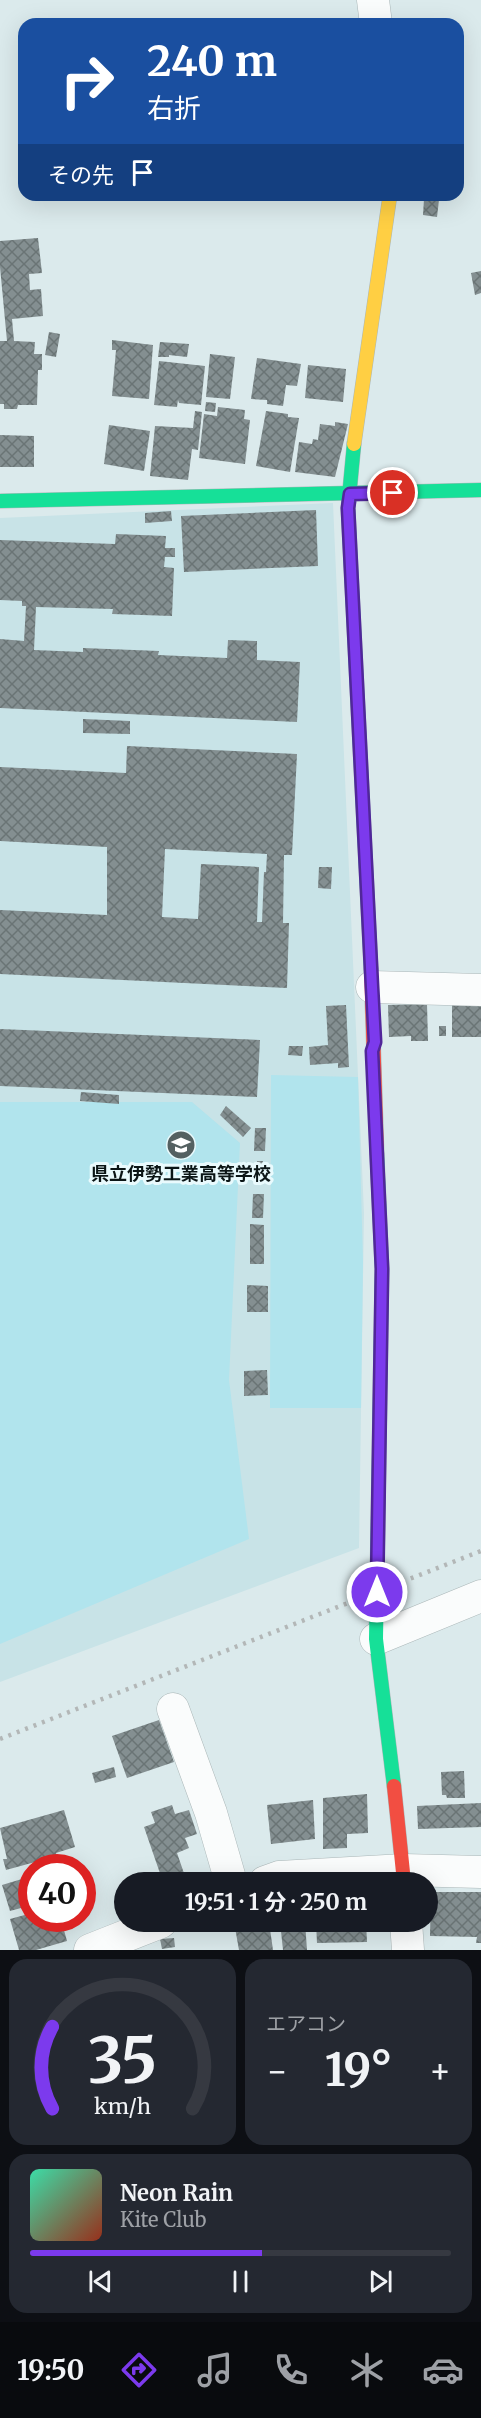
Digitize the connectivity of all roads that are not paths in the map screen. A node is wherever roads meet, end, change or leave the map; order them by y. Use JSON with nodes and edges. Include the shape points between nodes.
{"nodes":[{"id":1,"x":373,"y":0,"type":"edge"},
{"id":2,"x":375,"y":18,"type":"edge"},
{"id":3,"x":389,"y":201,"type":"edge"},
{"id":4,"x":481,"y":490,"type":"edge"},
{"id":5,"x":350,"y":494,"type":"junction"},
{"id":6,"x":0,"y":501,"type":"edge"},
{"id":7,"x":372,"y":987,"type":"junction"},
{"id":8,"x":481,"y":990,"type":"edge"},
{"id":9,"x":481,"y":1596,"type":"edge"},
{"id":10,"x":376,"y":1639,"type":"junction"},
{"id":11,"x":173,"y":1709,"type":"dead end"},
{"id":12,"x":228,"y":1872,"type":"edge"},
{"id":13,"x":404,"y":1872,"type":"edge"},
{"id":14,"x":481,"y":1872,"type":"edge"},
{"id":15,"x":438,"y":1874,"type":"edge"},
{"id":16,"x":136,"y":1932,"type":"edge"},
{"id":17,"x":407,"y":1932,"type":"edge"},
{"id":18,"x":90,"y":1950,"type":"edge"},
{"id":19,"x":408,"y":1950,"type":"edge"}],
"edges":[{"from":1,"to":2,"type":"street"},
{"from":3,"to":5,"type":"street","via":[[355,433]]},
{"from":4,"to":5,"type":"street"},
{"from":5,"to":6,"type":"street"},
{"from":5,"to":7,"type":"street"},
{"from":7,"to":8,"type":"street"},
{"from":7,"to":10,"type":"street","via":[[382,1269]]},
{"from":9,"to":10,"type":"street"},
{"from":10,"to":13,"type":"street"},
{"from":11,"to":12,"type":"street"},
{"from":14,"to":15,"type":"street"},
{"from":16,"to":18,"type":"street"},
{"from":17,"to":19,"type":"street"}]}
